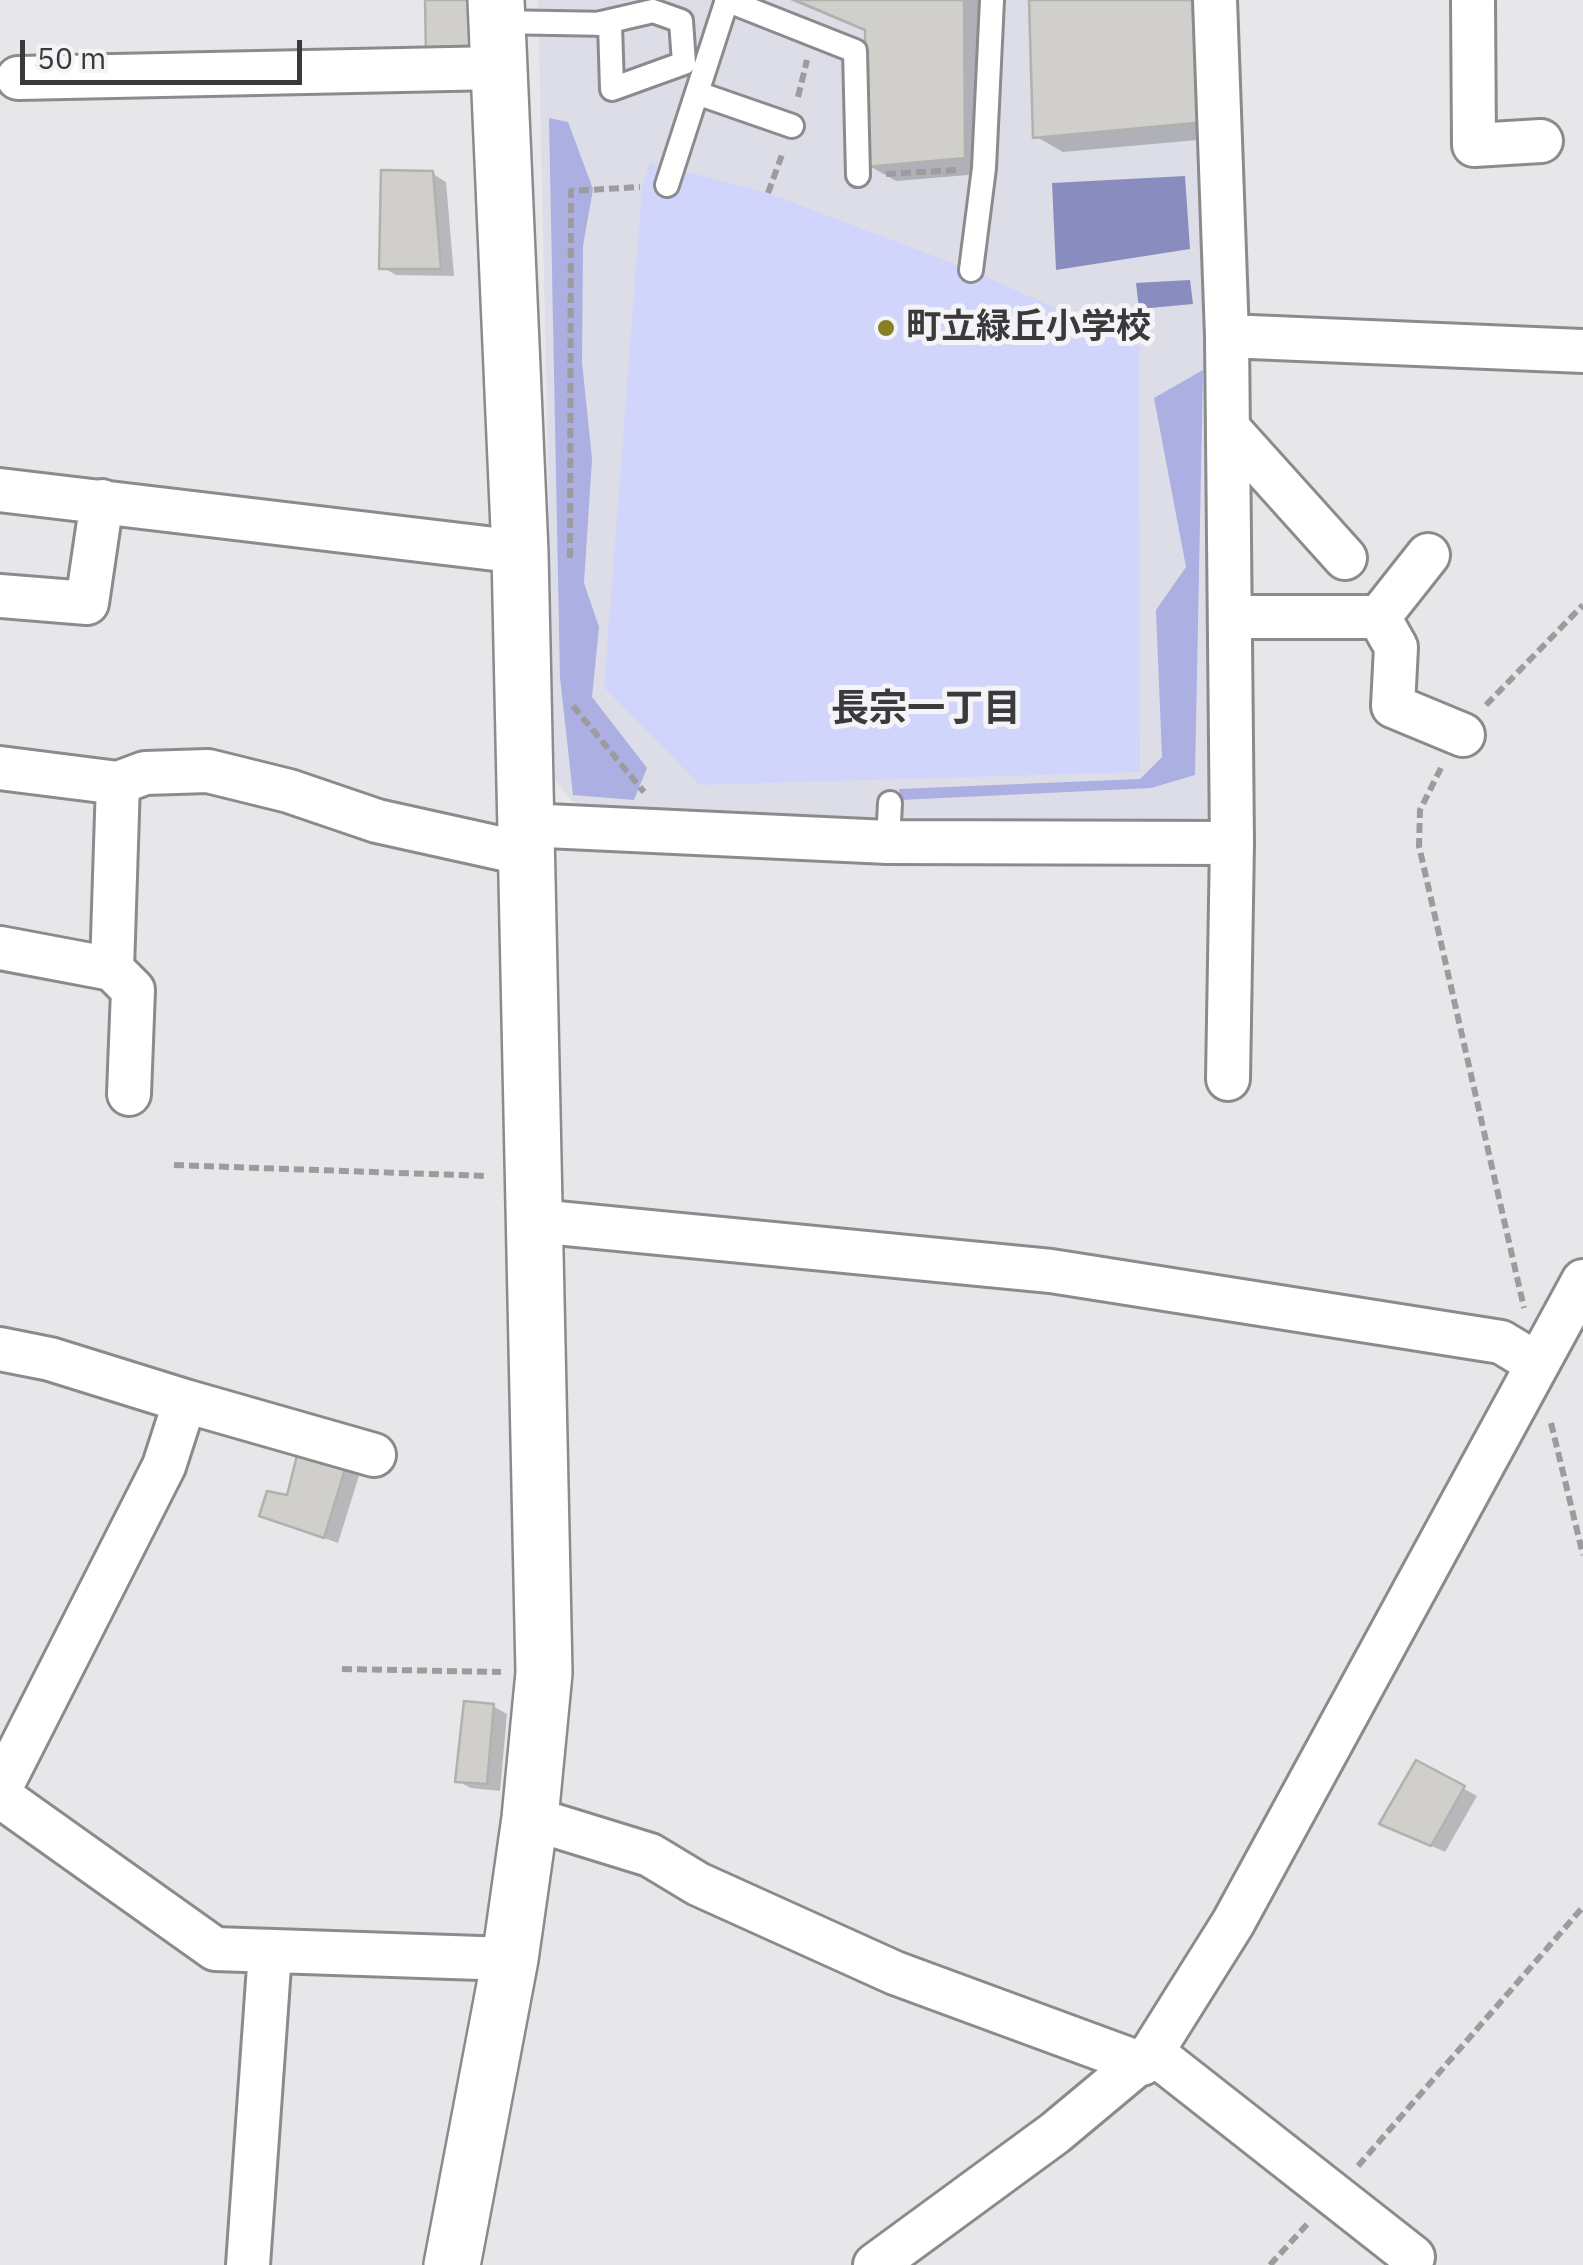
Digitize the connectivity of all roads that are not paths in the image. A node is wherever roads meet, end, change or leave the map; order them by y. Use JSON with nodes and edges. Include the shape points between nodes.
{"nodes":[{"id":1,"x":726,"y":0,"type":"edge"},
{"id":2,"x":992,"y":0,"type":"edge"},
{"id":3,"x":1216,"y":0,"type":"edge"},
{"id":4,"x":1473,"y":0,"type":"edge"},
{"id":5,"x":597,"y":24,"type":"junction"},
{"id":6,"x":497,"y":30,"type":"edge"},
{"id":7,"x":18,"y":78,"type":"dead end"},
{"id":8,"x":697,"y":94,"type":"junction"},
{"id":9,"x":792,"y":126,"type":"dead end"},
{"id":10,"x":1541,"y":141,"type":"dead end"},
{"id":11,"x":858,"y":175,"type":"road end"},
{"id":12,"x":666,"y":185,"type":"road end"},
{"id":13,"x":971,"y":270,"type":"dead end"},
{"id":14,"x":1227,"y":336,"type":"junction"},
{"id":15,"x":1583,"y":351,"type":"edge"},
{"id":16,"x":1228,"y":428,"type":"junction"},
{"id":17,"x":0,"y":490,"type":"edge"},
{"id":18,"x":102,"y":501,"type":"junction"},
{"id":19,"x":520,"y":552,"type":"junction"},
{"id":20,"x":1428,"y":556,"type":"dead end"},
{"id":21,"x":1346,"y":558,"type":"dead end"},
{"id":22,"x":0,"y":596,"type":"edge"},
{"id":23,"x":1230,"y":617,"type":"junction"},
{"id":24,"x":1380,"y":618,"type":"junction"},
{"id":25,"x":1463,"y":736,"type":"road end"},
{"id":26,"x":0,"y":768,"type":"edge"},
{"id":27,"x":118,"y":783,"type":"junction"},
{"id":28,"x":526,"y":840,"type":"junction"},
{"id":29,"x":1232,"y":843,"type":"junction"},
{"id":30,"x":0,"y":948,"type":"edge"},
{"id":31,"x":112,"y":969,"type":"junction"},
{"id":32,"x":1228,"y":1080,"type":"dead end"},
{"id":33,"x":130,"y":1094,"type":"dead end"},
{"id":34,"x":535,"y":1199,"type":"junction"},
{"id":35,"x":1582,"y":1285,"type":"edge"},
{"id":36,"x":0,"y":1349,"type":"edge"},
{"id":37,"x":1536,"y":1363,"type":"junction"},
{"id":38,"x":185,"y":1401,"type":"junction"},
{"id":39,"x":374,"y":1455,"type":"dead end"},
{"id":40,"x":0,"y":1793,"type":"edge"},
{"id":41,"x":530,"y":1818,"type":"junction"},
{"id":42,"x":270,"y":1952,"type":"junction"},
{"id":43,"x":510,"y":1959,"type":"junction"},
{"id":44,"x":1147,"y":2058,"type":"junction"},
{"id":45,"x":1413,"y":2257,"type":"dead end"},
{"id":46,"x":248,"y":2265,"type":"edge"},
{"id":47,"x":452,"y":2265,"type":"edge"},
{"id":48,"x":875,"y":2265,"type":"edge"}],
"edges":[{"from":1,"to":8,"type":"lane"},
{"from":1,"to":11,"type":"lane","via":[[855,51]]},
{"from":2,"to":13,"type":"lane","via":[[984,168]]},
{"from":3,"to":14,"type":"street"},
{"from":4,"to":10,"type":"street","via":[[1474,144]]},
{"from":5,"to":5,"type":"lane","via":[[610,24],[612,89],[684,63],[682,21],[652,12]]},
{"from":5,"to":6,"type":"lane"},
{"from":6,"to":7,"type":"street"},
{"from":6,"to":19,"type":"street"},
{"from":8,"to":9,"type":"lane"},
{"from":8,"to":12,"type":"lane"},
{"from":14,"to":15,"type":"street"},
{"from":14,"to":16,"type":"street"},
{"from":16,"to":21,"type":"street"},
{"from":16,"to":23,"type":"street"},
{"from":17,"to":18,"type":"street"},
{"from":18,"to":19,"type":"street"},
{"from":18,"to":22,"type":"street","via":[[87,603]]},
{"from":19,"to":28,"type":"street"},
{"from":20,"to":24,"type":"street"},
{"from":23,"to":24,"type":"street"},
{"from":23,"to":29,"type":"street"},
{"from":24,"to":25,"type":"street","via":[[1396,648],[1393,706]]},
{"from":26,"to":27,"type":"street"},
{"from":27,"to":28,"type":"street","via":[[145,774],[208,771],[378,821]]},
{"from":27,"to":31,"type":"street"},
{"from":28,"to":29,"type":"street","via":[[889,823]]},
{"from":28,"to":34,"type":"street"},
{"from":29,"to":32,"type":"street"},
{"from":30,"to":31,"type":"street"},
{"from":31,"to":33,"type":"street","via":[[133,990]]},
{"from":34,"to":37,"type":"street","via":[[1501,1342]]},
{"from":34,"to":41,"type":"street","via":[[544,1673]]},
{"from":35,"to":37,"type":"street"},
{"from":36,"to":38,"type":"street"},
{"from":37,"to":44,"type":"street","via":[[1234,1923]]},
{"from":38,"to":39,"type":"street"},
{"from":38,"to":40,"type":"street","via":[[164,1466]]},
{"from":40,"to":42,"type":"street","via":[[216,1949]]},
{"from":41,"to":43,"type":"street"},
{"from":41,"to":44,"type":"street","via":[[650,1854],[698,1884],[895,1974]]},
{"from":42,"to":43,"type":"street"},
{"from":42,"to":46,"type":"street"},
{"from":43,"to":47,"type":"street"},
{"from":44,"to":45,"type":"street"},
{"from":44,"to":48,"type":"street"}]}
